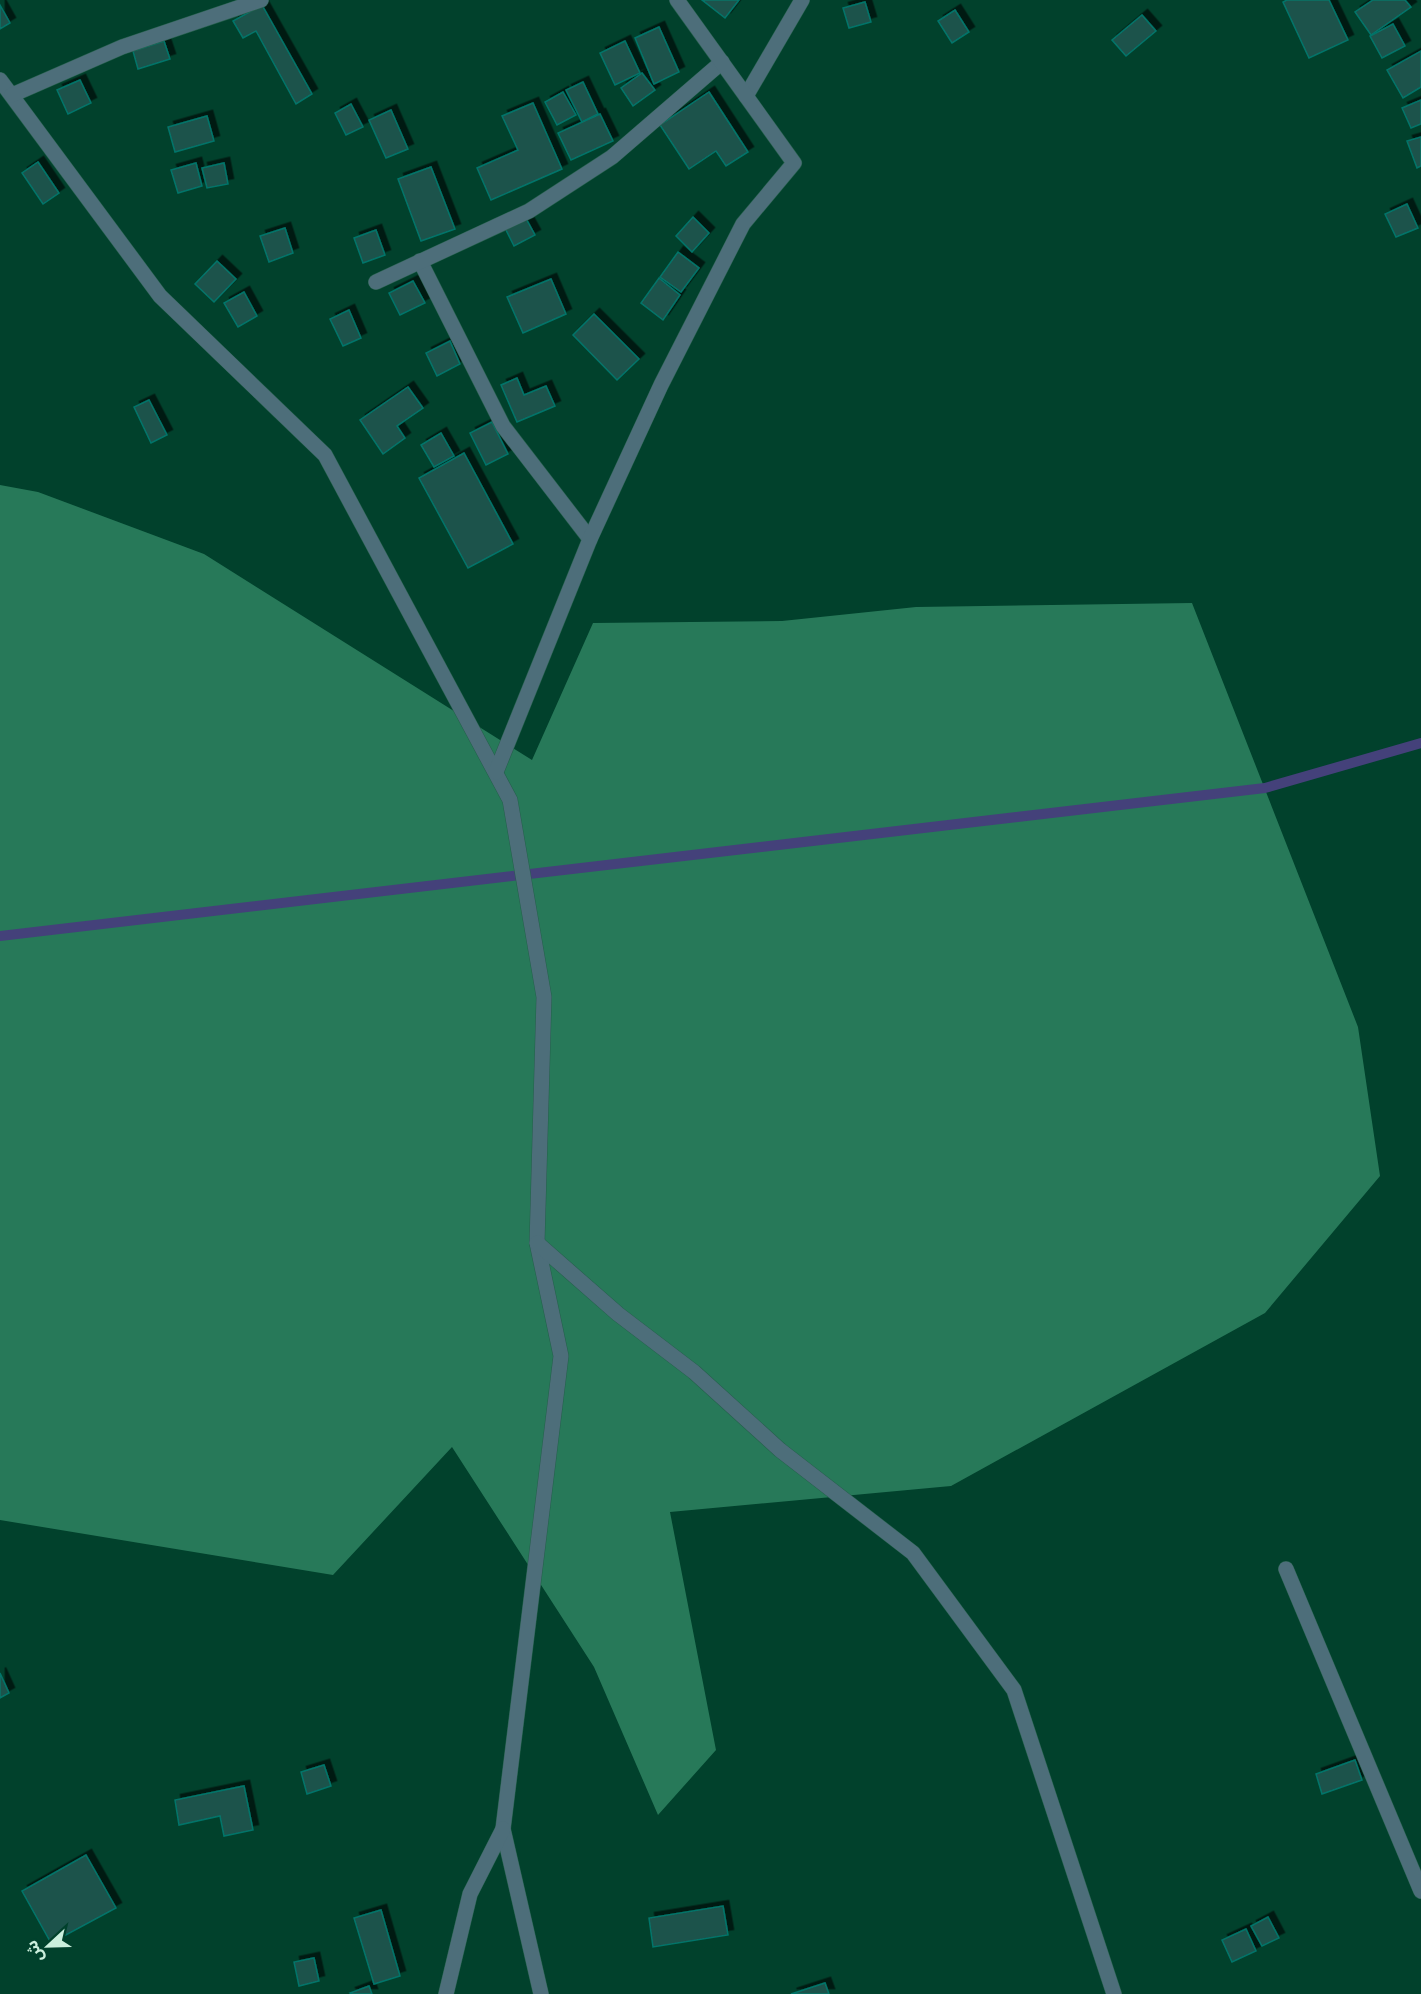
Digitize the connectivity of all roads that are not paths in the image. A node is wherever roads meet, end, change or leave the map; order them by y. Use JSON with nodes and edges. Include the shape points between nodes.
{"nodes":[{"id":1,"x":261,"y":0,"type":"edge"},
{"id":2,"x":677,"y":0,"type":"edge"},
{"id":3,"x":802,"y":0,"type":"edge"},
{"id":4,"x":722,"y":62,"type":"junction"},
{"id":5,"x":0,"y":80,"type":"edge"},
{"id":6,"x":12,"y":95,"type":"junction"},
{"id":7,"x":746,"y":96,"type":"junction"},
{"id":8,"x":420,"y":261,"type":"junction"},
{"id":9,"x":376,"y":282,"type":"dead end"},
{"id":10,"x":590,"y":539,"type":"junction"},
{"id":11,"x":496,"y":772,"type":"junction"},
{"id":12,"x":537,"y":1244,"type":"junction"},
{"id":13,"x":1286,"y":1569,"type":"dead end"},
{"id":14,"x":503,"y":1829,"type":"junction"},
{"id":15,"x":1421,"y":1891,"type":"edge"},
{"id":16,"x":446,"y":1994,"type":"edge"},
{"id":17,"x":541,"y":1994,"type":"edge"},
{"id":18,"x":1114,"y":1994,"type":"edge"}],
"edges":[{"from":1,"to":6,"type":"street","via":[[122,47]]},
{"from":2,"to":4,"type":"street"},
{"from":3,"to":7,"type":"street"},
{"from":4,"to":7,"type":"street"},
{"from":4,"to":8,"type":"street","via":[[612,157],[529,211]]},
{"from":5,"to":6,"type":"street"},
{"from":6,"to":11,"type":"street","via":[[160,296],[326,455]]},
{"from":7,"to":10,"type":"street","via":[[794,163],[743,224],[661,385]]},
{"from":8,"to":9,"type":"street"},
{"from":8,"to":10,"type":"street","via":[[504,426]]},
{"from":10,"to":11,"type":"street"},
{"from":11,"to":12,"type":"street","via":[[510,800],[544,997]]},
{"from":12,"to":14,"type":"street","via":[[561,1356]]},
{"from":12,"to":18,"type":"street","via":[[618,1314],[694,1372],[780,1450],[913,1553],[1014,1690]]},
{"from":13,"to":15,"type":"street"},
{"from":14,"to":16,"type":"street","via":[[470,1894]]},
{"from":14,"to":17,"type":"street"}]}
